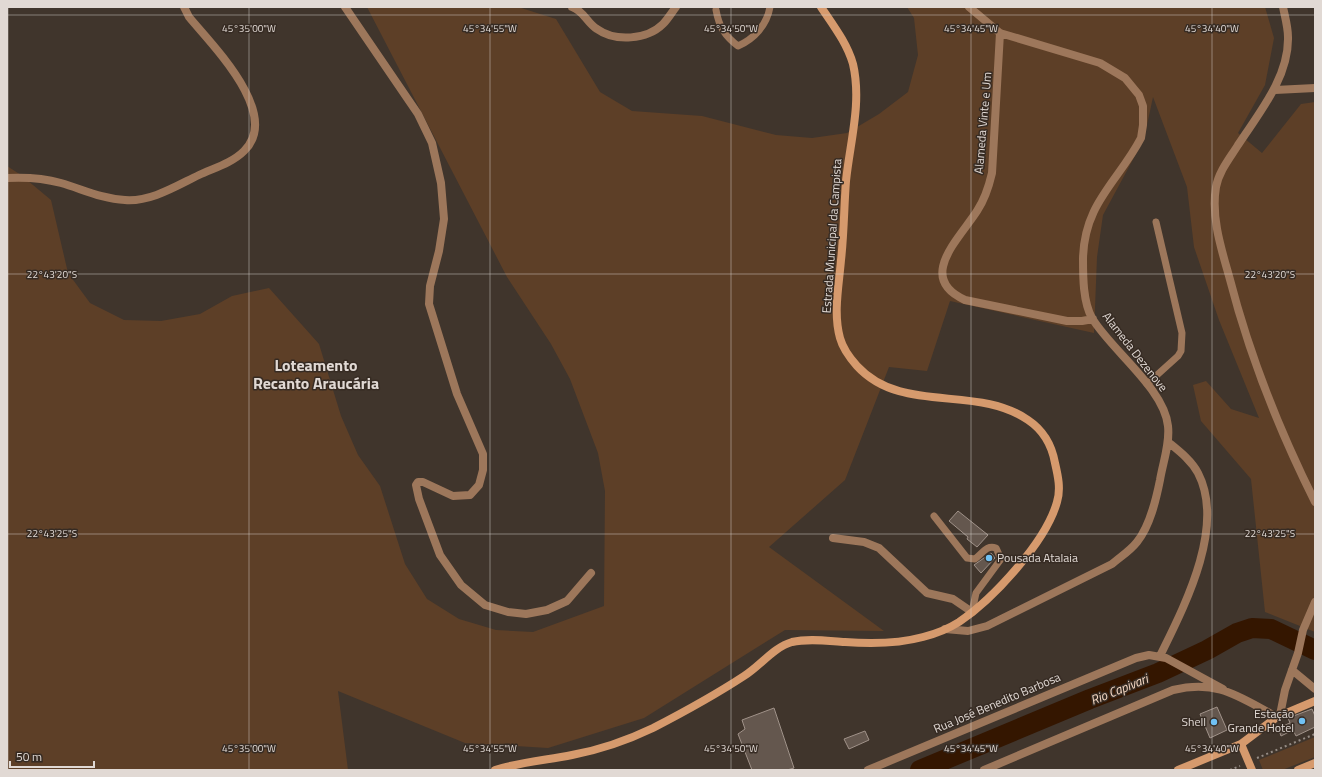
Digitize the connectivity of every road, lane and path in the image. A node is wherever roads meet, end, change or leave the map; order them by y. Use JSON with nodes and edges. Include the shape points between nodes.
{"nodes":[{"id":1,"x":184,"y":7,"type":"edge"},
{"id":2,"x":345,"y":7,"type":"edge"},
{"id":3,"x":572,"y":7,"type":"edge"},
{"id":4,"x":676,"y":7,"type":"edge"},
{"id":5,"x":770,"y":7,"type":"edge"},
{"id":6,"x":821,"y":7,"type":"edge"},
{"id":7,"x":969,"y":7,"type":"edge"},
{"id":8,"x":1283,"y":7,"type":"edge"},
{"id":9,"x":716,"y":10,"type":"dead end"},
{"id":10,"x":1000,"y":33,"type":"junction"},
{"id":11,"x":1315,"y":88,"type":"edge"},
{"id":12,"x":1275,"y":90,"type":"junction"},
{"id":13,"x":7,"y":178,"type":"edge"},
{"id":14,"x":1156,"y":222,"type":"dead end"},
{"id":15,"x":1092,"y":319,"type":"junction"},
{"id":16,"x":1147,"y":384,"type":"junction"},
{"id":17,"x":1168,"y":442,"type":"junction"},
{"id":18,"x":1315,"y":502,"type":"edge"},
{"id":19,"x":934,"y":516,"type":"dead end"},
{"id":20,"x":833,"y":538,"type":"dead end"},
{"id":21,"x":591,"y":573,"type":"dead end"},
{"id":22,"x":1315,"y":602,"type":"edge"},
{"id":23,"x":972,"y":612,"type":"junction"},
{"id":24,"x":945,"y":629,"type":"junction"},
{"id":25,"x":1163,"y":657,"type":"junction"},
{"id":26,"x":1292,"y":670,"type":"junction"},
{"id":27,"x":1223,"y":689,"type":"junction"},
{"id":28,"x":1315,"y":689,"type":"edge"},
{"id":29,"x":1315,"y":701,"type":"edge"},
{"id":30,"x":1278,"y":716,"type":"junction"},
{"id":31,"x":1315,"y":734,"type":"edge"},
{"id":32,"x":1240,"y":744,"type":"junction"},
{"id":33,"x":1315,"y":763,"type":"edge"},
{"id":34,"x":1250,"y":766,"type":"edge"},
{"id":35,"x":495,"y":770,"type":"edge"},
{"id":36,"x":868,"y":770,"type":"edge"},
{"id":37,"x":984,"y":770,"type":"edge"},
{"id":38,"x":1178,"y":770,"type":"edge"},
{"id":39,"x":1230,"y":770,"type":"edge"},
{"id":40,"x":1298,"y":770,"type":"edge"}],
"edges":[{"from":1,"to":13,"type":"street","via":[[189,17],[237,76],[250,98],[255,115],[253,137],[245,150],[230,161],[153,196],[126,201],[102,197],[60,182],[29,176]]},
{"from":2,"to":21,"type":"street","via":[[418,114],[432,143],[441,182],[444,219],[430,286],[430,304],[457,394],[483,454],[483,470],[478,485],[470,495],[453,496],[423,482],[416,485],[440,555],[461,585],[485,605],[508,612],[526,614],[547,610],[567,601]]},
{"from":3,"to":4,"type":"street","via":[[584,14],[596,29],[609,36],[628,38],[662,25]]},
{"from":5,"to":9,"type":"lane","via":[[764,24],[752,40],[738,46],[728,38],[719,25]]},
{"from":6,"to":23,"type":"main road","name":"Estrada Municipal da Campista","via":[[842,38],[852,60],[857,85],[846,181],[837,314],[840,338],[847,354],[864,373],[878,383],[902,393],[986,403],[1029,420],[1044,436],[1053,452],[1060,485],[1050,521],[1006,581]]},
{"from":7,"to":10,"type":"street","name":"Alameda Dezenove"},
{"from":8,"to":12,"type":"street","via":[[1288,36],[1287,49]]},
{"from":10,"to":15,"type":"street","name":"Alameda Dezenove","via":[[1100,63],[1126,78],[1139,95],[1143,106],[1144,125],[1141,138],[1094,209],[1084,243],[1085,294]]},
{"from":10,"to":15,"type":"street","name":"Alameda Vinte e Um","via":[[992,173],[989,186],[978,209],[947,253],[942,280],[953,295],[966,300],[1067,321]]},
{"from":11,"to":12,"type":"street"},
{"from":12,"to":18,"type":"street","via":[[1224,166],[1216,186],[1215,214],[1221,248],[1241,321],[1280,426]]},
{"from":14,"to":16,"type":"lane","via":[[1182,333],[1182,344],[1178,356]]},
{"from":15,"to":16,"type":"street","name":"Alameda Dezenove"},
{"from":16,"to":17,"type":"street","name":"Alameda Dezenove","via":[[1165,413]]},
{"from":17,"to":24,"type":"street","name":"Alameda Dezenove","via":[[1158,492],[1146,527],[1137,542],[1112,564],[987,626],[968,631]]},
{"from":17,"to":25,"type":"street","via":[[1187,458],[1198,473],[1207,501],[1201,558]]},
{"from":19,"to":23,"type":"lane","via":[[967,558],[975,559],[986,548],[991,547],[996,548],[1000,554],[1001,559],[976,593]]},
{"from":20,"to":23,"type":"street","via":[[864,542],[879,548],[926,593],[953,599]]},
{"from":22,"to":26,"type":"street","via":[[1303,630]]},
{"from":23,"to":24,"type":"main road","name":"Estrada Municipal da Campista"},
{"from":24,"to":35,"type":"main road","name":"Estrada Municipal da Campista","via":[[922,637],[894,642],[792,642],[780,648],[741,678],[650,730],[614,744],[577,754]]},
{"from":25,"to":27,"type":"street"},
{"from":25,"to":36,"type":"street","name":"Rua José Benedito Barbosa","via":[[1149,655],[1136,658]]},
{"from":26,"to":28,"type":"street"},
{"from":26,"to":30,"type":"street"},
{"from":27,"to":30,"type":"street"},
{"from":27,"to":37,"type":"street","via":[[1190,686],[1173,690]]},
{"from":29,"to":30,"type":"main road"},
{"from":30,"to":32,"type":"main road"},
{"from":31,"to":34,"type":"path"},
{"from":32,"to":34,"type":"main road"},
{"from":32,"to":38,"type":"main road"},
{"from":33,"to":40,"type":"main road"},
{"from":34,"to":39,"type":"path"}]}
